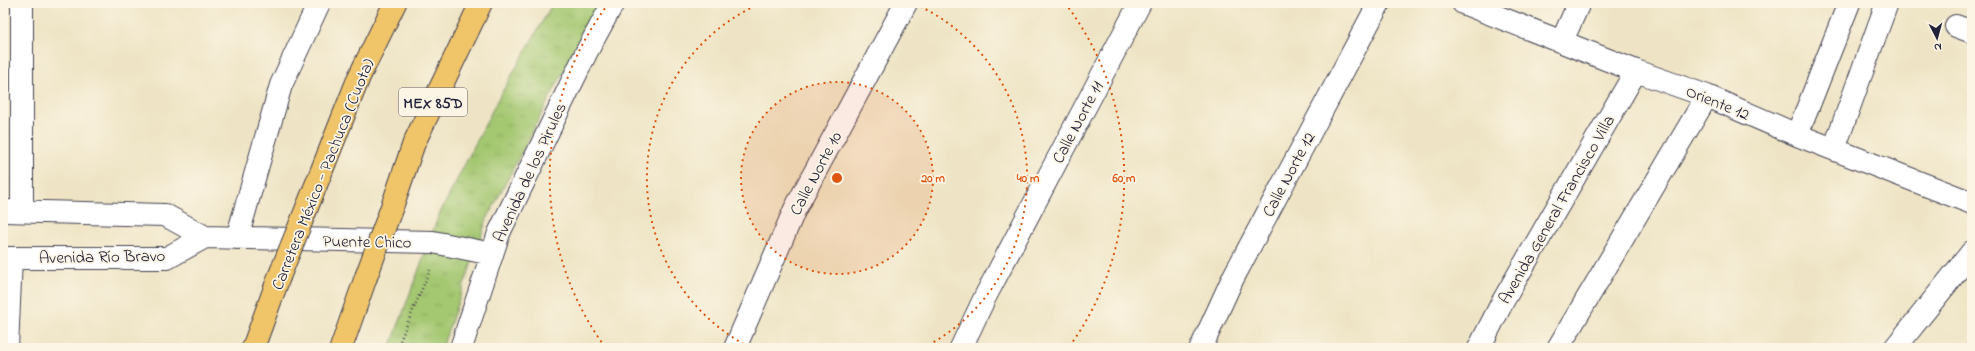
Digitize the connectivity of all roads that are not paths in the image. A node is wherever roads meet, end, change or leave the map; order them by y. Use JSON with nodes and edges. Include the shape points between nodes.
{"nodes":[{"id":1,"x":22,"y":3,"type":"edge"},
{"id":2,"x":319,"y":3,"type":"edge"},
{"id":3,"x":396,"y":3,"type":"edge"},
{"id":4,"x":481,"y":3,"type":"edge"},
{"id":5,"x":613,"y":3,"type":"edge"},
{"id":6,"x":906,"y":3,"type":"edge"},
{"id":7,"x":1140,"y":3,"type":"edge"},
{"id":8,"x":1379,"y":3,"type":"edge"},
{"id":9,"x":1463,"y":3,"type":"edge"},
{"id":10,"x":1579,"y":3,"type":"edge"},
{"id":11,"x":1849,"y":3,"type":"edge"},
{"id":12,"x":1887,"y":3,"type":"edge"},
{"id":13,"x":1562,"y":41,"type":"junction"},
{"id":14,"x":1636,"y":71,"type":"junction"},
{"id":15,"x":1707,"y":96,"type":"junction"},
{"id":16,"x":1797,"y":135,"type":"junction"},
{"id":17,"x":1834,"y":149,"type":"junction"},
{"id":18,"x":1972,"y":203,"type":"edge"},
{"id":19,"x":12,"y":211,"type":"edge"},
{"id":20,"x":205,"y":237,"type":"junction"},
{"id":21,"x":237,"y":238,"type":"junction"},
{"id":22,"x":1972,"y":252,"type":"edge"},
{"id":23,"x":492,"y":254,"type":"junction"},
{"id":24,"x":7,"y":258,"type":"edge"},
{"id":25,"x":7,"y":348,"type":"edge"},
{"id":26,"x":253,"y":348,"type":"edge"},
{"id":27,"x":340,"y":348,"type":"edge"},
{"id":28,"x":461,"y":348,"type":"edge"},
{"id":29,"x":735,"y":348,"type":"edge"},
{"id":30,"x":961,"y":348,"type":"edge"},
{"id":31,"x":1201,"y":348,"type":"edge"},
{"id":32,"x":1479,"y":348,"type":"edge"},
{"id":33,"x":1558,"y":348,"type":"edge"},
{"id":34,"x":1895,"y":348,"type":"edge"}],
"edges":[{"from":1,"to":19,"type":"street"},
{"from":2,"to":21,"type":"street","via":[[281,85]]},
{"from":3,"to":26,"type":"highway","name":"Carretera México - Pachuca (Cuota)","bridge":true,"via":[[359,77]]},
{"from":4,"to":27,"type":"highway","number":"MEX 85D","bridge":true,"via":[[414,143]]},
{"from":5,"to":23,"type":"street","name":"Avenida de los Pirules","via":[[586,51],[499,233]]},
{"from":6,"to":29,"type":"street","name":"Calle Norte 10","via":[[795,209]]},
{"from":7,"to":30,"type":"street","name":"Calle Norte 11"},
{"from":8,"to":31,"type":"street","name":"Calle Norte 12","via":[[1233,278]]},
{"from":9,"to":13,"type":"street","name":"Oriente 12"},
{"from":10,"to":13,"type":"street"},
{"from":11,"to":16,"type":"street"},
{"from":12,"to":17,"type":"street"},
{"from":13,"to":14,"type":"street","name":"Oriente 12"},
{"from":14,"to":15,"type":"street","name":"Oriente 12"},
{"from":14,"to":32,"type":"street","name":"Avenida General Francisco Villa","via":[[1503,301]]},
{"from":15,"to":16,"type":"street","name":"Oriente 12"},
{"from":15,"to":33,"type":"street"},
{"from":16,"to":17,"type":"street","name":"Oriente 12"},
{"from":17,"to":18,"type":"street","name":"Oriente 12"},
{"from":19,"to":20,"type":"street","via":[[165,215]]},
{"from":20,"to":21,"type":"street","name":"Puente Chico"},
{"from":20,"to":24,"type":"street","name":"Avenida Río Bravo","via":[[167,258]]},
{"from":21,"to":23,"type":"street","name":"Puente Chico","via":[[437,243]]},
{"from":22,"to":34,"type":"street"},
{"from":23,"to":28,"type":"street","name":"Avenida de los Pirules"},
{"from":24,"to":25,"type":"street"}]}
